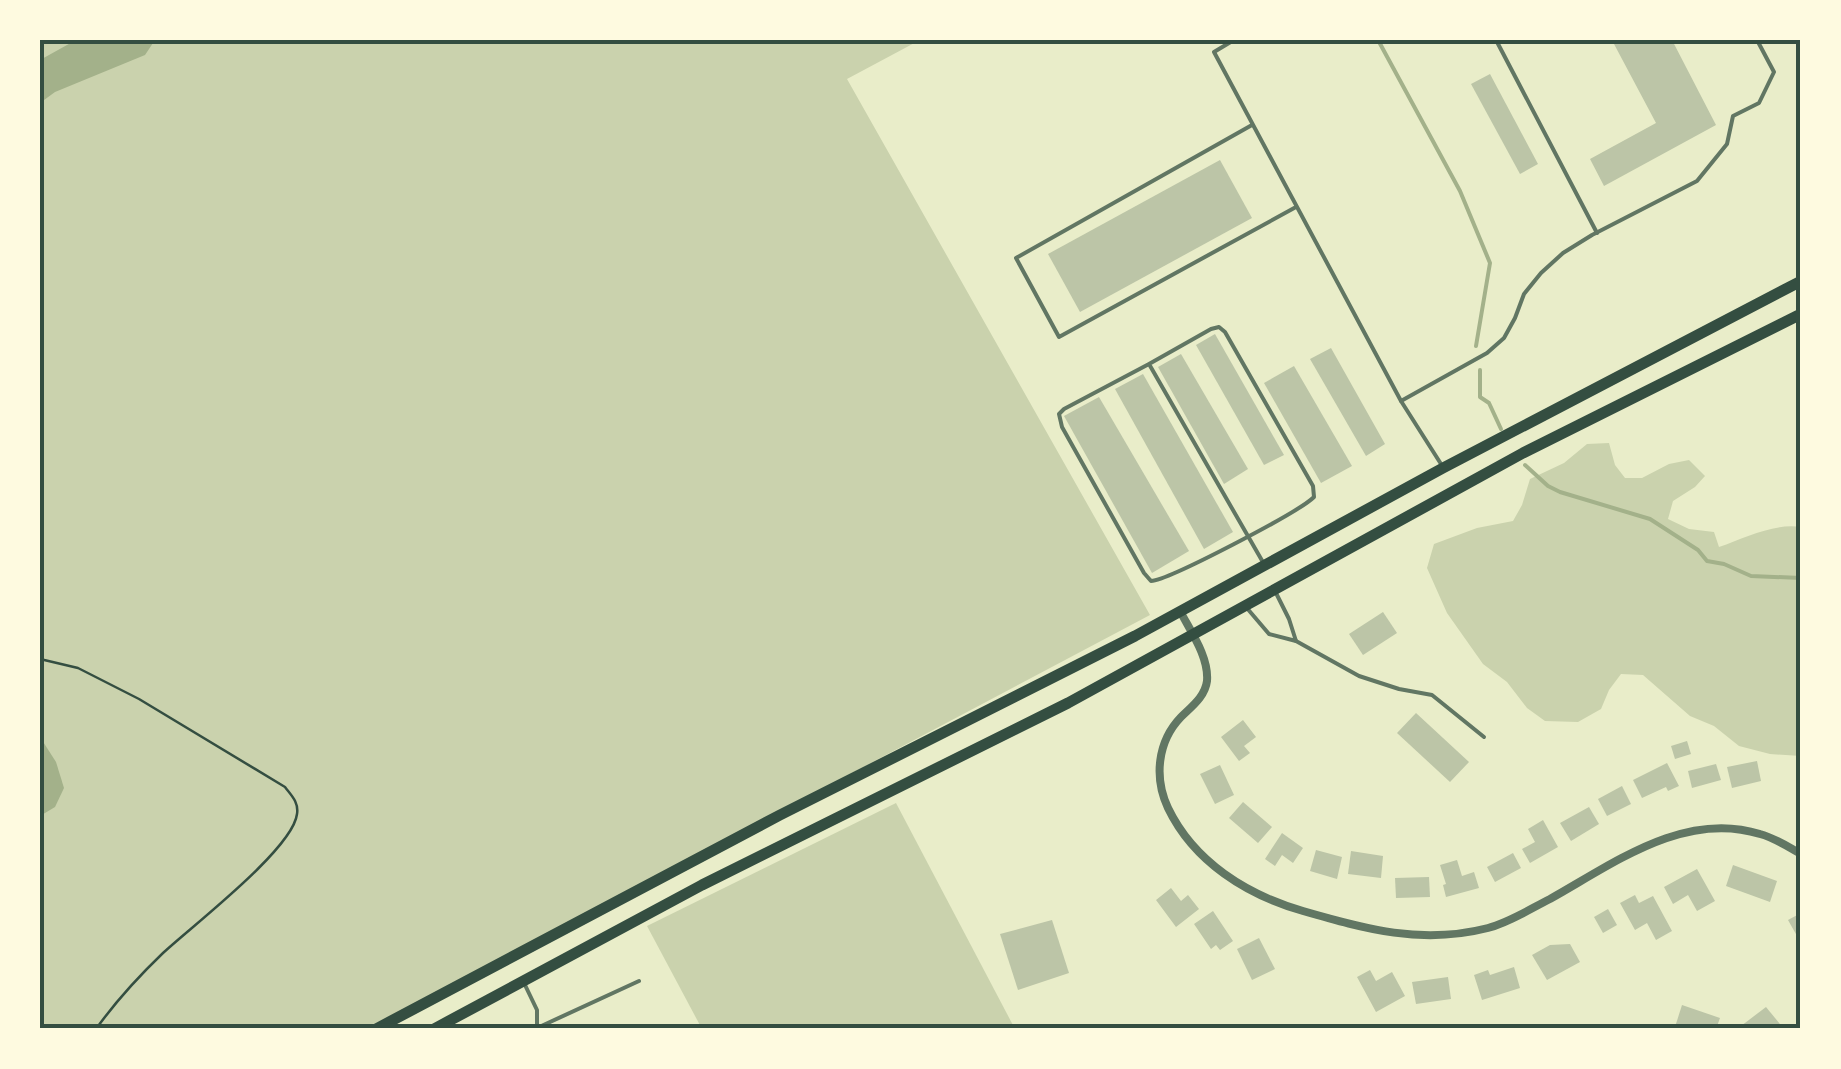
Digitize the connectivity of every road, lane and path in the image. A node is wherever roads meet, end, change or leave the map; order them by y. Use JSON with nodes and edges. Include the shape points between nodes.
{"nodes":[{"id":1,"x":1234,"y":40,"type":"edge"},
{"id":2,"x":1496,"y":40,"type":"edge"},
{"id":3,"x":1757,"y":40,"type":"edge"},
{"id":4,"x":1252,"y":125,"type":"junction"},
{"id":5,"x":1296,"y":207,"type":"junction"},
{"id":6,"x":1597,"y":233,"type":"junction"},
{"id":7,"x":1801,"y":281,"type":"edge"},
{"id":8,"x":1801,"y":314,"type":"edge"},
{"id":9,"x":1149,"y":364,"type":"junction"},
{"id":10,"x":1401,"y":401,"type":"junction"},
{"id":11,"x":1443,"y":468,"type":"junction"},
{"id":12,"x":1248,"y":536,"type":"junction"},
{"id":13,"x":1264,"y":564,"type":"junction"},
{"id":14,"x":1275,"y":591,"type":"junction"},
{"id":15,"x":1246,"y":607,"type":"junction"},
{"id":16,"x":1180,"y":611,"type":"junction"},
{"id":17,"x":1193,"y":636,"type":"junction"},
{"id":18,"x":1296,"y":641,"type":"junction"},
{"id":19,"x":40,"y":659,"type":"edge"},
{"id":20,"x":1484,"y":737,"type":"dead end"},
{"id":21,"x":1801,"y":854,"type":"edge"},
{"id":22,"x":523,"y":981,"type":"junction"},
{"id":23,"x":639,"y":981,"type":"dead end"},
{"id":24,"x":537,"y":1028,"type":"edge"},
{"id":25,"x":96,"y":1029,"type":"edge"},
{"id":26,"x":376,"y":1029,"type":"edge"},
{"id":27,"x":434,"y":1029,"type":"edge"}],
"edges":[{"from":1,"to":4,"type":"lane","via":[[1214,52]]},
{"from":2,"to":6,"type":"lane"},
{"from":3,"to":6,"type":"lane","via":[[1774,72],[1759,103],[1734,116],[1727,144],[1707,169],[1697,181]]},
{"from":4,"to":5,"type":"lane"},
{"from":4,"to":5,"type":"lane","via":[[1016,258],[1059,336]]},
{"from":5,"to":10,"type":"lane"},
{"from":6,"to":10,"type":"lane","via":[[1541,273],[1496,346]]},
{"from":7,"to":11,"type":"main road"},
{"from":8,"to":14,"type":"main road","via":[[1523,452]]},
{"from":9,"to":12,"type":"lane"},
{"from":9,"to":12,"type":"lane","via":[[1211,328],[1225,332],[1235,349],[1315,491],[1310,502]]},
{"from":9,"to":12,"type":"lane","via":[[1059,414],[1135,557],[1155,581]]},
{"from":10,"to":11,"type":"lane"},
{"from":11,"to":13,"type":"main road"},
{"from":12,"to":13,"type":"lane"},
{"from":13,"to":16,"type":"main road"},
{"from":14,"to":15,"type":"main road"},
{"from":14,"to":18,"type":"lane"},
{"from":15,"to":17,"type":"main road"},
{"from":15,"to":18,"type":"lane","via":[[1269,634]]},
{"from":16,"to":17,"type":"street"},
{"from":16,"to":26,"type":"main road"},
{"from":17,"to":21,"type":"street","via":[[1207,680],[1162,744],[1162,793],[1195,847],[1264,898],[1364,929],[1449,933],[1514,918],[1682,833],[1742,830]]},
{"from":17,"to":22,"type":"main road"},
{"from":18,"to":20,"type":"lane","via":[[1359,676],[1432,695]]},
{"from":19,"to":25,"type":"path","via":[[78,668],[139,699],[285,786],[297,806],[293,825],[268,858],[138,978]]},
{"from":22,"to":24,"type":"lane","via":[[538,1010]]},
{"from":22,"to":27,"type":"main road"},
{"from":23,"to":24,"type":"lane"}]}
